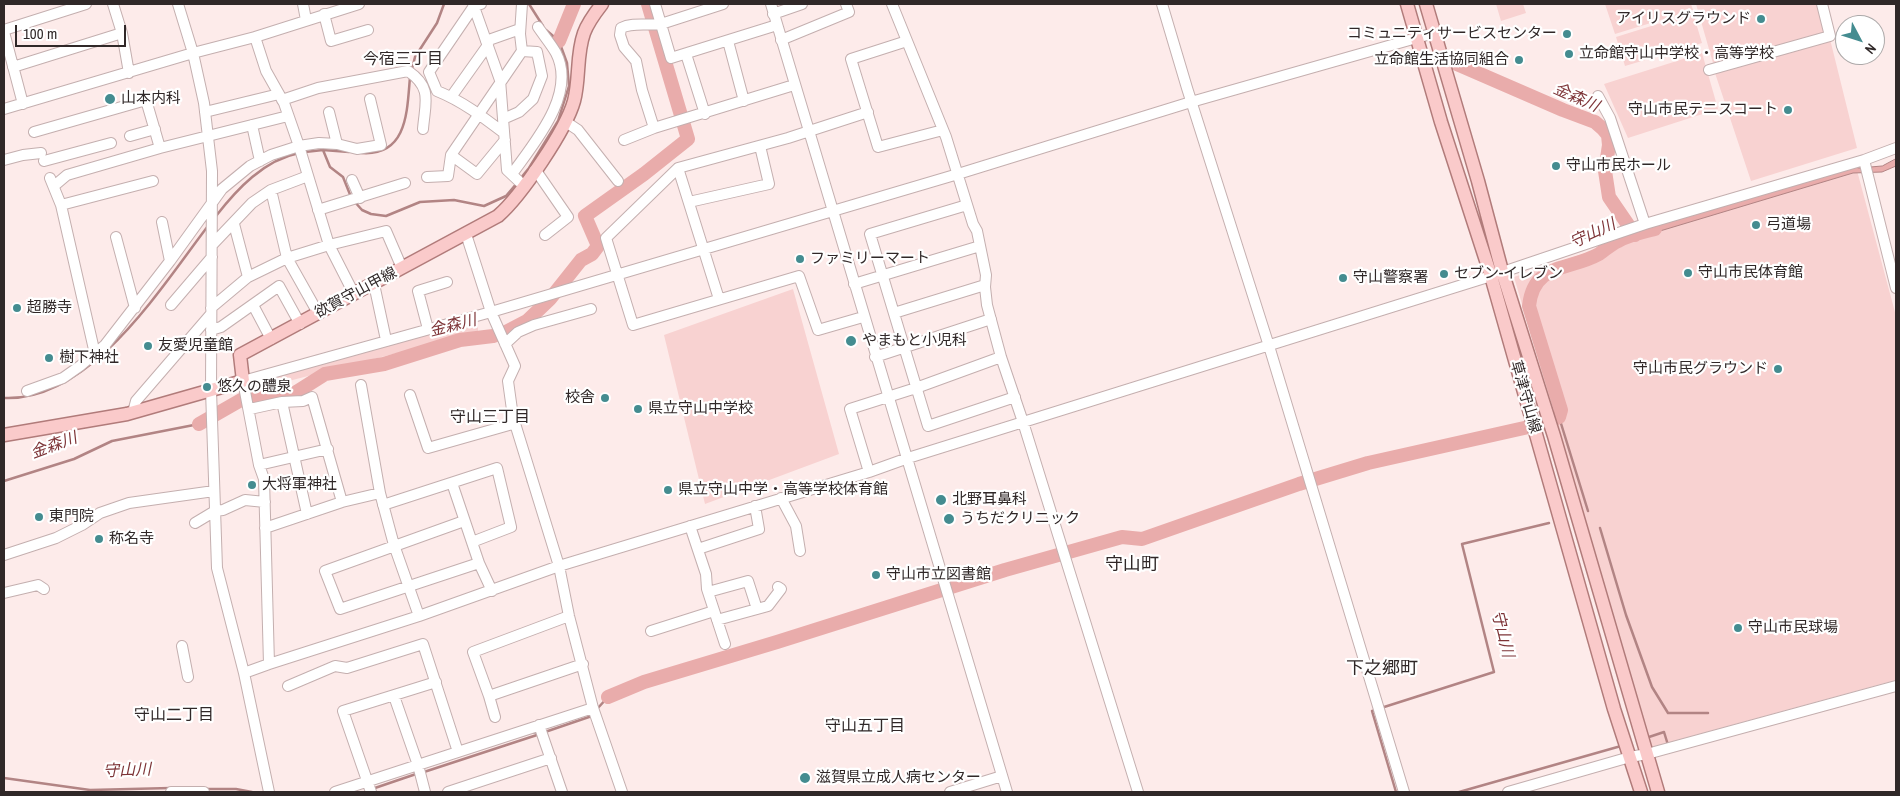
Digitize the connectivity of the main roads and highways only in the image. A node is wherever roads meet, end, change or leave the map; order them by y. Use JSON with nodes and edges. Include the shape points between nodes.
{"nodes":[{"id":1,"x":602,"y":4,"type":"edge"},
{"id":2,"x":1407,"y":4,"type":"edge"},
{"id":3,"x":1426,"y":4,"type":"edge"},
{"id":4,"x":1496,"y":274,"type":"junction"},
{"id":5,"x":4,"y":435,"type":"edge"},
{"id":6,"x":1640,"y":792,"type":"edge"},
{"id":7,"x":1658,"y":792,"type":"edge"}],
"edges":[{"from":1,"to":5,"type":"main road","name":"欲賀守山甲線","via":[[583,34],[575,98],[566,122],[524,186],[498,216],[240,355],[243,380],[101,420]]},
{"from":2,"to":4,"type":"main road","name":"草津守山線","via":[[1440,122]]},
{"from":3,"to":4,"type":"main road","name":"草津守山線","via":[[1478,181]]},
{"from":4,"to":6,"type":"main road","name":"草津守山線"},
{"from":4,"to":7,"type":"main road","name":"草津守山線","via":[[1554,436]]}]}
